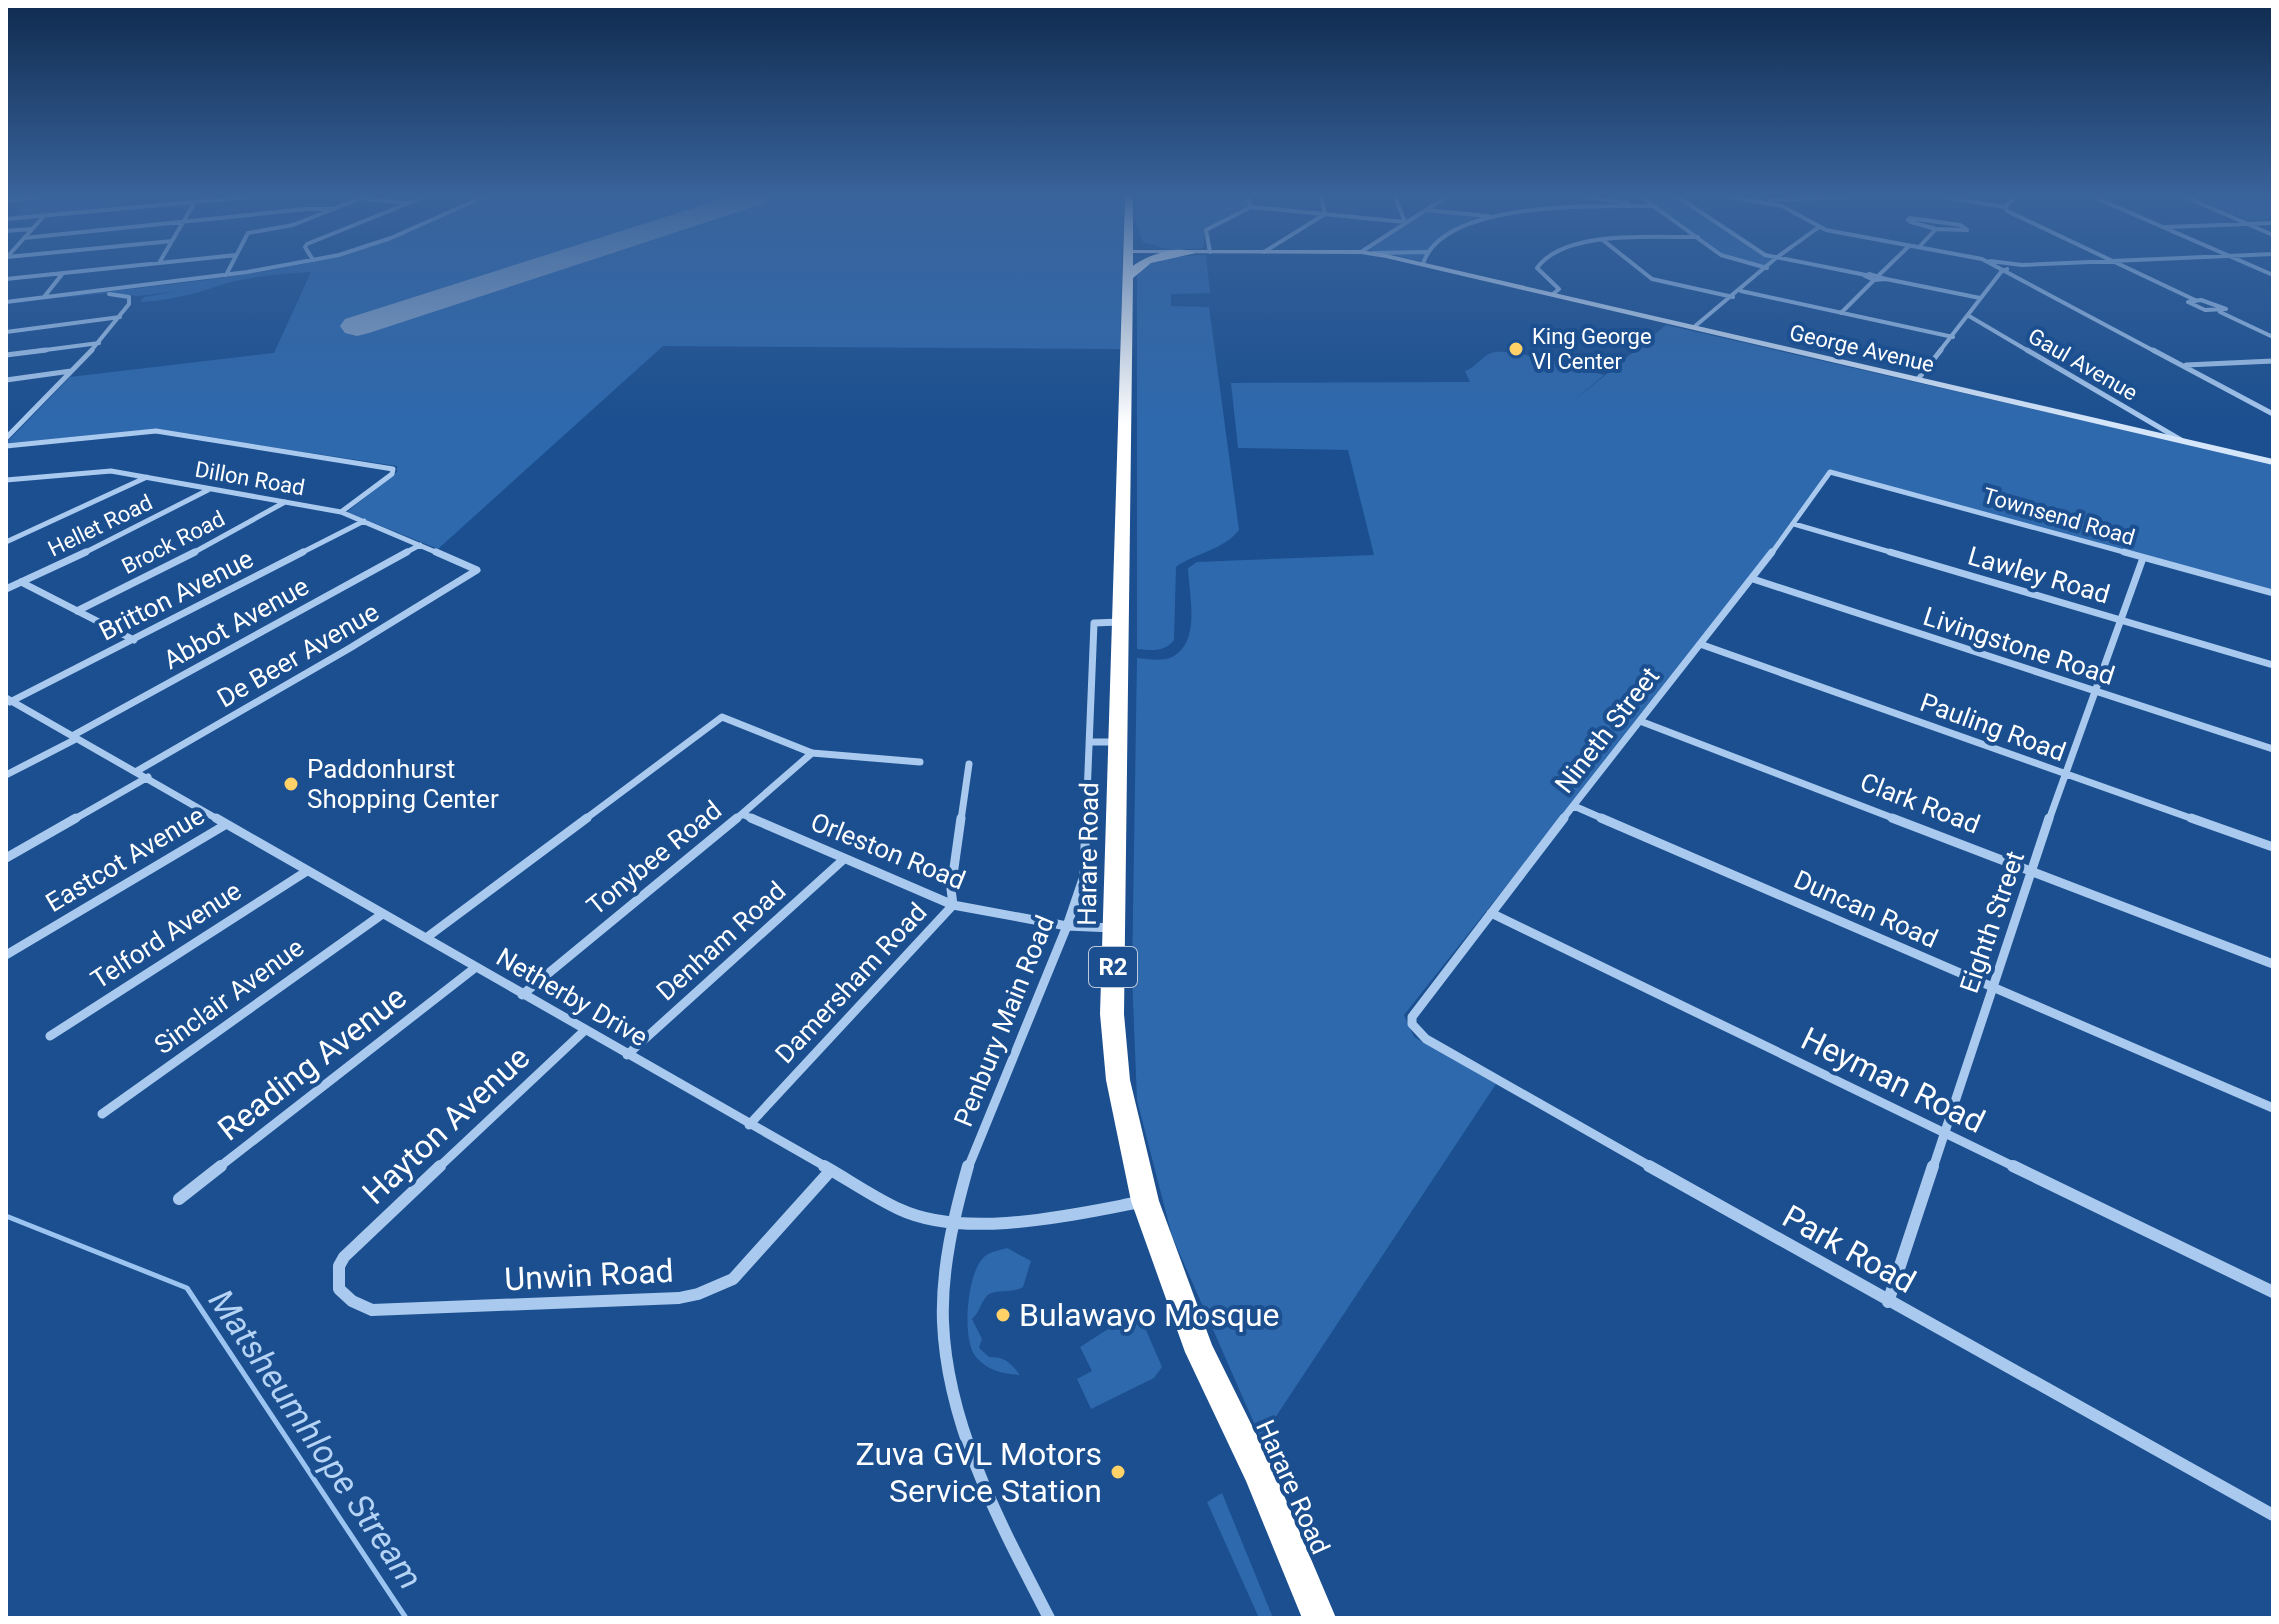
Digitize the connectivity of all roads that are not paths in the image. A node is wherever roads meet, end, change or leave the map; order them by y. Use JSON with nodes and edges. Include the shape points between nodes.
{"nodes":[{"id":1,"x":63,"y":273,"type":"joint"},
{"id":2,"x":239,"y":273,"type":"edge"},
{"id":3,"x":1127,"y":273,"type":"edge"},
{"id":4,"x":1132,"y":273,"type":"edge"},
{"id":5,"x":1461,"y":273,"type":"edge"},
{"id":6,"x":1542,"y":273,"type":"edge"},
{"id":7,"x":1644,"y":273,"type":"edge"},
{"id":8,"x":1762,"y":273,"type":"edge"},
{"id":9,"x":1854,"y":273,"type":"edge"},
{"id":10,"x":1881,"y":273,"type":"edge"},
{"id":11,"x":2001,"y":273,"type":"edge"},
{"id":12,"x":2008,"y":273,"type":"edge"},
{"id":13,"x":2136,"y":273,"type":"edge"},
{"id":14,"x":226,"y":275,"type":"joint"},
{"id":15,"x":1866,"y":275,"type":"junction"},
{"id":16,"x":1879,"y":275,"type":"junction"},
{"id":17,"x":1127,"y":278,"type":"junction"},
{"id":18,"x":6,"y":279,"type":"edge"},
{"id":19,"x":1886,"y":279,"type":"junction"},
{"id":20,"x":1874,"y":280,"type":"junction"},
{"id":21,"x":1741,"y":291,"type":"junction"},
{"id":22,"x":1553,"y":294,"type":"junction"},
{"id":23,"x":1733,"y":297,"type":"junction"},
{"id":24,"x":1980,"y":298,"type":"junction"},
{"id":25,"x":42,"y":300,"type":"junction"},
{"id":26,"x":2195,"y":300,"type":"junction"},
{"id":27,"x":6,"y":304,"type":"edge"},
{"id":28,"x":2219,"y":311,"type":"junction"},
{"id":29,"x":1841,"y":313,"type":"junction"},
{"id":30,"x":1969,"y":316,"type":"junction"},
{"id":31,"x":120,"y":317,"type":"junction"},
{"id":32,"x":1694,"y":327,"type":"junction"},
{"id":33,"x":6,"y":332,"type":"edge"},
{"id":34,"x":1953,"y":337,"type":"junction"},
{"id":35,"x":2273,"y":337,"type":"edge"},
{"id":36,"x":100,"y":342,"type":"junction"},
{"id":37,"x":6,"y":355,"type":"edge"},
{"id":38,"x":2273,"y":361,"type":"edge"},
{"id":39,"x":2183,"y":365,"type":"junction"},
{"id":40,"x":72,"y":371,"type":"junction"},
{"id":41,"x":1918,"y":379,"type":"junction"},
{"id":42,"x":6,"y":380,"type":"edge"},
{"id":43,"x":2273,"y":414,"type":"edge"},
{"id":44,"x":6,"y":438,"type":"edge"},
{"id":45,"x":2181,"y":440,"type":"junction"},
{"id":46,"x":6,"y":446,"type":"edge"},
{"id":47,"x":2273,"y":462,"type":"edge"},
{"id":48,"x":1835,"y":472,"type":"joint"},
{"id":49,"x":147,"y":477,"type":"junction"},
{"id":50,"x":6,"y":480,"type":"edge"},
{"id":51,"x":209,"y":490,"type":"junction"},
{"id":52,"x":285,"y":502,"type":"junction"},
{"id":53,"x":341,"y":512,"type":"junction"},
{"id":54,"x":364,"y":521,"type":"junction"},
{"id":55,"x":1794,"y":524,"type":"junction"},
{"id":56,"x":6,"y":542,"type":"edge"},
{"id":57,"x":420,"y":545,"type":"junction"},
{"id":58,"x":2143,"y":558,"type":"junction"},
{"id":59,"x":477,"y":570,"type":"joint"},
{"id":60,"x":1753,"y":579,"type":"junction"},
{"id":61,"x":21,"y":582,"type":"junction"},
{"id":62,"x":6,"y":589,"type":"edge"},
{"id":63,"x":2273,"y":593,"type":"edge"},
{"id":64,"x":77,"y":611,"type":"junction"},
{"id":65,"x":2122,"y":620,"type":"junction"},
{"id":66,"x":1121,"y":622,"type":"junction"},
{"id":67,"x":134,"y":640,"type":"junction"},
{"id":68,"x":1700,"y":644,"type":"junction"},
{"id":69,"x":2273,"y":665,"type":"edge"},
{"id":70,"x":2096,"y":692,"type":"junction"},
{"id":71,"x":8,"y":701,"type":"edge"},
{"id":72,"x":1640,"y":721,"type":"junction"},
{"id":73,"x":74,"y":738,"type":"junction"},
{"id":74,"x":1089,"y":742,"type":"junction"},
{"id":75,"x":1119,"y":742,"type":"junction"},
{"id":76,"x":2273,"y":749,"type":"edge"},
{"id":77,"x":812,"y":753,"type":"junction"},
{"id":78,"x":920,"y":762,"type":"dead end"},
{"id":79,"x":969,"y":764,"type":"dead end"},
{"id":80,"x":137,"y":771,"type":"junction"},
{"id":81,"x":2064,"y":774,"type":"junction"},
{"id":82,"x":6,"y":775,"type":"edge"},
{"id":83,"x":148,"y":777,"type":"junction"},
{"id":84,"x":1574,"y":806,"type":"junction"},
{"id":85,"x":742,"y":814,"type":"junction"},
{"id":86,"x":225,"y":825,"type":"junction"},
{"id":87,"x":2273,"y":847,"type":"edge"},
{"id":88,"x":6,"y":858,"type":"edge"},
{"id":89,"x":844,"y":859,"type":"junction"},
{"id":90,"x":2035,"y":870,"type":"junction"},
{"id":91,"x":307,"y":871,"type":"junction"},
{"id":92,"x":953,"y":905,"type":"junction"},
{"id":93,"x":1491,"y":913,"type":"junction"},
{"id":94,"x":381,"y":915,"type":"junction"},
{"id":95,"x":1067,"y":926,"type":"junction"},
{"id":96,"x":1114,"y":928,"type":"junction"},
{"id":97,"x":426,"y":938,"type":"junction"},
{"id":98,"x":6,"y":955,"type":"edge"},
{"id":99,"x":2273,"y":964,"type":"edge"},
{"id":100,"x":476,"y":967,"type":"junction"},
{"id":101,"x":1992,"y":988,"type":"junction"},
{"id":102,"x":522,"y":995,"type":"junction"},
{"id":103,"x":1412,"y":1017,"type":"joint"},
{"id":104,"x":584,"y":1031,"type":"junction"},
{"id":105,"x":50,"y":1036,"type":"dead end"},
{"id":106,"x":627,"y":1055,"type":"junction"},
{"id":107,"x":2273,"y":1108,"type":"edge"},
{"id":108,"x":102,"y":1114,"type":"dead end"},
{"id":109,"x":749,"y":1125,"type":"junction"},
{"id":110,"x":1944,"y":1134,"type":"junction"},
{"id":111,"x":831,"y":1170,"type":"junction"},
{"id":112,"x":179,"y":1199,"type":"dead end"},
{"id":113,"x":1145,"y":1201,"type":"junction"},
{"id":114,"x":955,"y":1223,"type":"junction"},
{"id":115,"x":344,"y":1257,"type":"joint"},
{"id":116,"x":2273,"y":1292,"type":"edge"},
{"id":117,"x":1888,"y":1302,"type":"junction"},
{"id":118,"x":2273,"y":1515,"type":"edge"},
{"id":119,"x":1049,"y":1618,"type":"edge"},
{"id":120,"x":1319,"y":1618,"type":"edge"}],
"edges":[{"from":1,"to":18,"type":"street"},
{"from":1,"to":25,"type":"street"},
{"from":2,"to":14,"type":"street"},
{"from":3,"to":17,"type":"highway","name":"Harare Road","number":"R2"},
{"from":4,"to":17,"type":"highway"},
{"from":5,"to":22,"type":"main road","name":"George Avenue"},
{"from":6,"to":22,"type":"street","via":[[1559,289]]},
{"from":7,"to":23,"type":"street"},
{"from":8,"to":21,"type":"street"},
{"from":9,"to":15,"type":"street"},
{"from":10,"to":16,"type":"street"},
{"from":11,"to":24,"type":"street"},
{"from":12,"to":39,"type":"street"},
{"from":13,"to":26,"type":"street"},
{"from":14,"to":25,"type":"street"},
{"from":15,"to":16,"type":"street"},
{"from":15,"to":20,"type":"street"},
{"from":16,"to":19,"type":"street"},
{"from":17,"to":66,"type":"highway","name":"Harare Road","number":"R2"},
{"from":19,"to":20,"type":"street"},
{"from":19,"to":24,"type":"street"},
{"from":20,"to":29,"type":"street"},
{"from":21,"to":23,"type":"street"},
{"from":21,"to":29,"type":"street"},
{"from":22,"to":32,"type":"main road","name":"George Avenue"},
{"from":23,"to":32,"type":"street"},
{"from":24,"to":30,"type":"street"},
{"from":25,"to":27,"type":"street"},
{"from":25,"to":31,"type":"street","via":[[123,295],[131,300]]},
{"from":26,"to":28,"type":"street","via":[[2189,304]]},
{"from":26,"to":28,"type":"street","via":[[2225,307]]},
{"from":28,"to":35,"type":"street"},
{"from":29,"to":34,"type":"street"},
{"from":30,"to":34,"type":"street"},
{"from":30,"to":45,"type":"street","name":"Gaul Avenue"},
{"from":31,"to":33,"type":"street"},
{"from":31,"to":36,"type":"street"},
{"from":32,"to":41,"type":"main road","name":"George Avenue"},
{"from":34,"to":41,"type":"street"},
{"from":36,"to":37,"type":"street"},
{"from":36,"to":40,"type":"street"},
{"from":38,"to":39,"type":"street"},
{"from":39,"to":43,"type":"street"},
{"from":40,"to":42,"type":"street"},
{"from":40,"to":44,"type":"street"},
{"from":41,"to":45,"type":"main road","name":"George Avenue"},
{"from":45,"to":47,"type":"main road","name":"George Avenue"},
{"from":46,"to":53,"type":"street","via":[[156,431],[393,469]]},
{"from":48,"to":55,"type":"street","name":"Nineth Street","via":[[1829,473]]},
{"from":48,"to":58,"type":"street","name":"Townsend Road"},
{"from":49,"to":50,"type":"street","name":"Dillon Road","via":[[99,470]]},
{"from":49,"to":51,"type":"street","name":"Dillon Road"},
{"from":49,"to":56,"type":"street"},
{"from":51,"to":52,"type":"street","name":"Dillon Road"},
{"from":51,"to":61,"type":"street","name":"Hellet Road"},
{"from":52,"to":53,"type":"street","name":"Dillon Road"},
{"from":52,"to":64,"type":"street","name":"Brock Road"},
{"from":53,"to":54,"type":"street","name":"Dillon Road"},
{"from":54,"to":57,"type":"street","name":"Dillon Road"},
{"from":54,"to":67,"type":"street","name":"Britton Avenue"},
{"from":55,"to":60,"type":"street","name":"Nineth Street"},
{"from":55,"to":65,"type":"street","name":"Lawley Road"},
{"from":57,"to":59,"type":"street","name":"Dillon Road"},
{"from":57,"to":73,"type":"street","name":"Abbot Avenue"},
{"from":58,"to":63,"type":"street","name":"Townsend Road"},
{"from":58,"to":65,"type":"street","name":"Eighth Street"},
{"from":59,"to":80,"type":"street","name":"De Beer Avenue"},
{"from":60,"to":68,"type":"street","name":"Nineth Street"},
{"from":60,"to":70,"type":"street","name":"Livingstone Road"},
{"from":61,"to":62,"type":"street","name":"Hellet Road"},
{"from":61,"to":64,"type":"street"},
{"from":64,"to":67,"type":"street"},
{"from":65,"to":69,"type":"street","name":"Lawley Road"},
{"from":65,"to":70,"type":"street","name":"Eighth Street"},
{"from":66,"to":74,"type":"street","name":"Penbury Main Road","via":[[1094,623]]},
{"from":66,"to":75,"type":"highway","name":"Harare Road","number":"R2"},
{"from":67,"to":71,"type":"street","name":"Britton Avenue"},
{"from":68,"to":72,"type":"street","name":"Nineth Street"},
{"from":68,"to":81,"type":"street","name":"Pauling Road"},
{"from":70,"to":76,"type":"street","name":"Livingstone Road"},
{"from":70,"to":81,"type":"street","name":"Eighth Street"},
{"from":71,"to":73,"type":"street","name":"Netherby Drive"},
{"from":72,"to":84,"type":"street","name":"Nineth Street"},
{"from":72,"to":90,"type":"street","name":"Clark Road"},
{"from":73,"to":80,"type":"street","name":"Netherby Drive"},
{"from":73,"to":82,"type":"street","name":"Abbot Avenue"},
{"from":74,"to":75,"type":"street"},
{"from":74,"to":95,"type":"street","name":"Penbury Main Road","via":[[1084,876]]},
{"from":75,"to":96,"type":"highway","name":"Harare Road","number":"R2"},
{"from":77,"to":78,"type":"street"},
{"from":77,"to":85,"type":"street","name":"Tonybee Road"},
{"from":77,"to":97,"type":"street","via":[[722,717]]},
{"from":79,"to":92,"type":"street","name":"Damersham Road"},
{"from":80,"to":83,"type":"street","name":"Netherby Drive"},
{"from":81,"to":87,"type":"street","name":"Pauling Road"},
{"from":81,"to":90,"type":"street","name":"Eighth Street"},
{"from":83,"to":86,"type":"street","name":"Netherby Drive"},
{"from":83,"to":88,"type":"street"},
{"from":84,"to":93,"type":"street","name":"Nineth Street"},
{"from":84,"to":101,"type":"street","name":"Duncan Road"},
{"from":85,"to":89,"type":"street","name":"Orleston Road"},
{"from":85,"to":102,"type":"street","name":"Tonybee Road"},
{"from":86,"to":91,"type":"street","name":"Netherby Drive"},
{"from":86,"to":98,"type":"street","name":"Eastcot Avenue"},
{"from":89,"to":92,"type":"street","name":"Orleston Road"},
{"from":89,"to":106,"type":"street","name":"Denham Road"},
{"from":90,"to":99,"type":"street","name":"Clark Road"},
{"from":90,"to":101,"type":"street","name":"Eighth Street"},
{"from":91,"to":94,"type":"street","name":"Netherby Drive"},
{"from":91,"to":105,"type":"street","name":"Telford Avenue"},
{"from":92,"to":95,"type":"street","name":"Orleston Road"},
{"from":92,"to":109,"type":"street","name":"Damersham Road"},
{"from":93,"to":103,"type":"street","name":"Nineth Street"},
{"from":93,"to":110,"type":"street","name":"Heyman Road"},
{"from":94,"to":97,"type":"street","name":"Netherby Drive"},
{"from":94,"to":108,"type":"street","name":"Sinclair Avenue"},
{"from":95,"to":96,"type":"street","name":"Orleston Road"},
{"from":95,"to":114,"type":"street","name":"Penbury Main Road","via":[[969,1163]]},
{"from":96,"to":113,"type":"highway","name":"Harare Road","number":"R2","via":[[1112,1014],[1118,1080]]},
{"from":97,"to":100,"type":"street","name":"Netherby Drive"},
{"from":100,"to":102,"type":"street","name":"Netherby Drive"},
{"from":100,"to":112,"type":"street","name":"Reading Avenue"},
{"from":101,"to":107,"type":"street","name":"Duncan Road"},
{"from":101,"to":110,"type":"street","name":"Eighth Street"},
{"from":102,"to":104,"type":"street","name":"Netherby Drive"},
{"from":103,"to":117,"type":"street","name":"Park Road","via":[[1414,1029],[1426,1039]]},
{"from":104,"to":106,"type":"street","name":"Netherby Drive"},
{"from":104,"to":115,"type":"street","name":"Hayton Avenue"},
{"from":106,"to":109,"type":"street","name":"Netherby Drive"},
{"from":109,"to":111,"type":"street","name":"Netherby Drive"},
{"from":110,"to":116,"type":"street","name":"Heyman Road"},
{"from":110,"to":117,"type":"street","name":"Eighth Street"},
{"from":111,"to":114,"type":"street","name":"Netherby Drive","via":[[901,1210]]},
{"from":111,"to":115,"type":"street","name":"Unwin Road","via":[[733,1279],[679,1298],[372,1310],[339,1289]]},
{"from":113,"to":114,"type":"street","name":"Netherby Drive","via":[[1024,1223]]},
{"from":113,"to":120,"type":"highway","name":"Harare Road","number":"R2","via":[[1200,1352],[1258,1471]]},
{"from":114,"to":119,"type":"street","name":"Penbury Main Road","via":[[943,1321],[951,1377],[969,1440],[1012,1547]]},
{"from":117,"to":118,"type":"street","name":"Park Road"}]}
